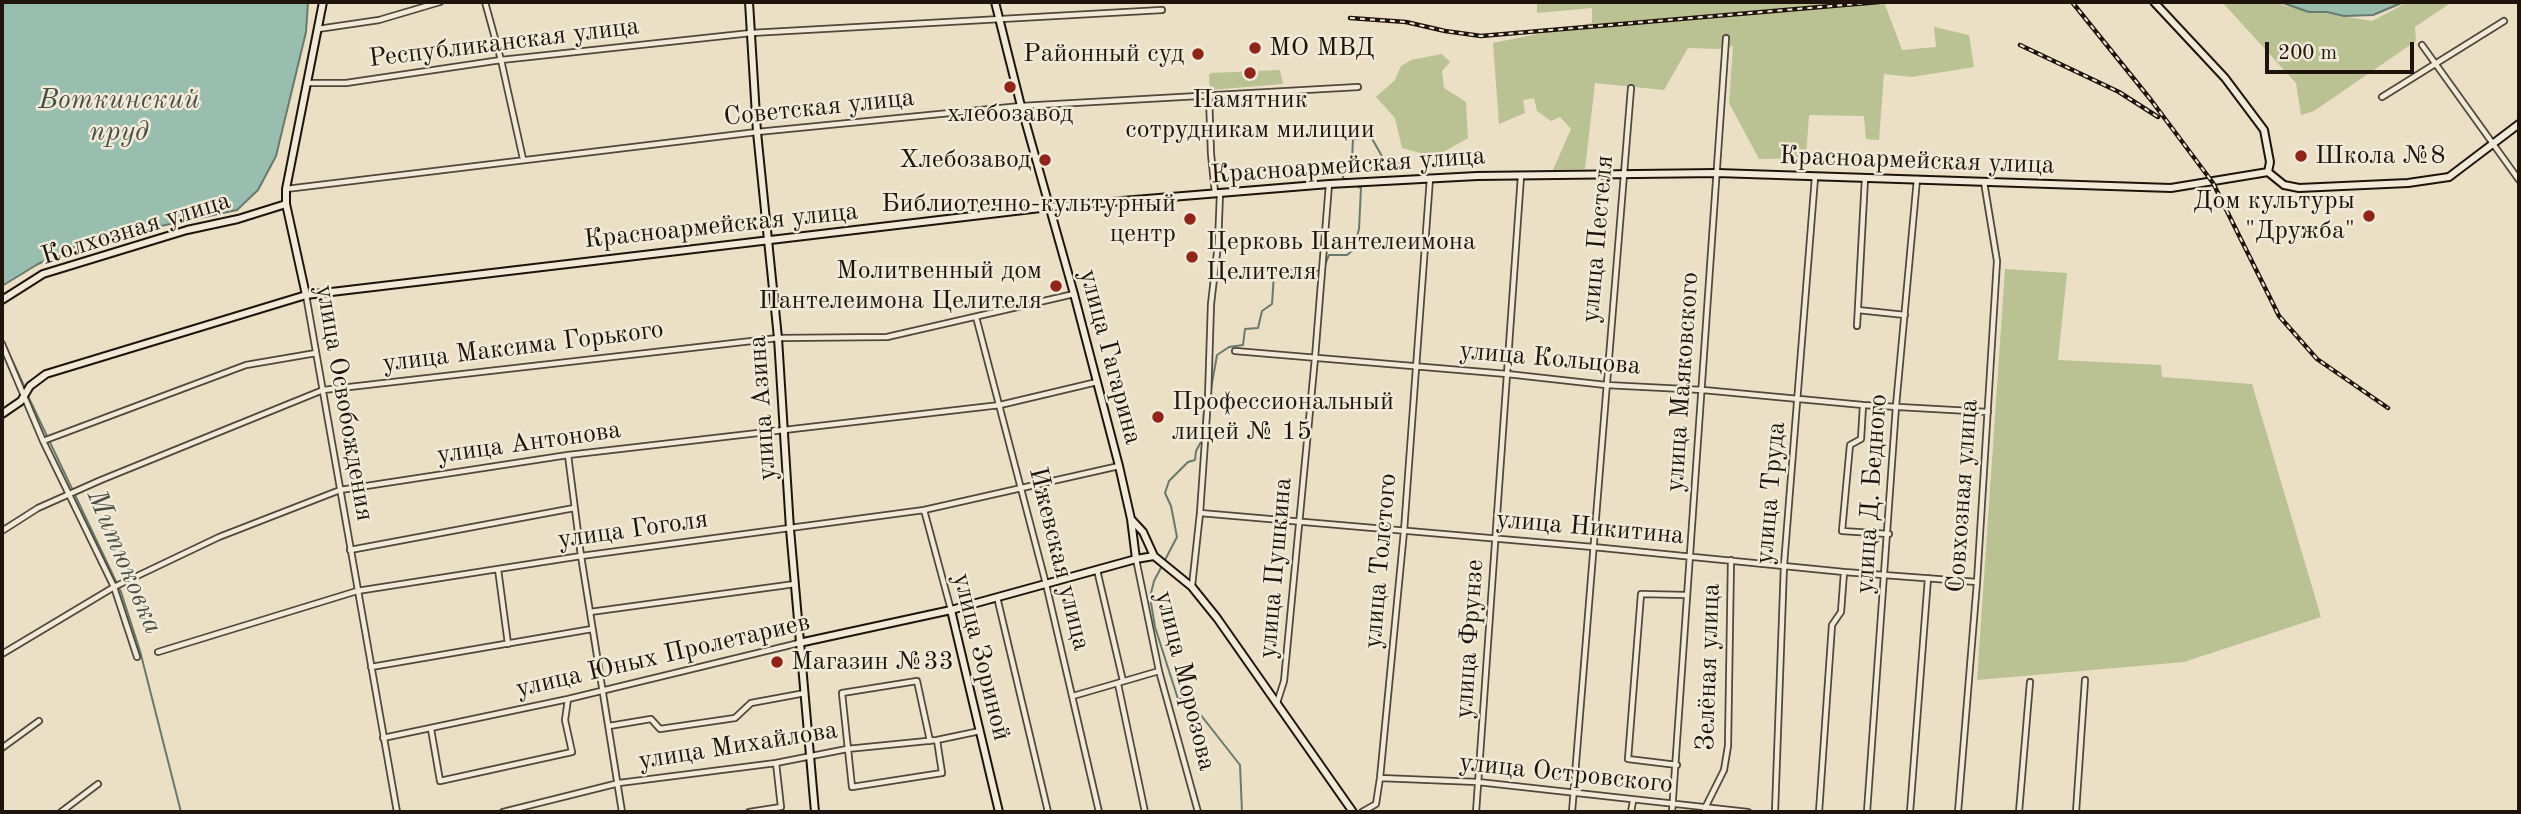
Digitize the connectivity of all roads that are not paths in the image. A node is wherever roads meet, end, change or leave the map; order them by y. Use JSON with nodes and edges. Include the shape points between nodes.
{"nodes":[{"id":1,"x":323,"y":2,"type":"edge"},
{"id":2,"x":440,"y":2,"type":"edge"},
{"id":3,"x":485,"y":2,"type":"edge"},
{"id":4,"x":749,"y":2,"type":"edge"},
{"id":5,"x":995,"y":2,"type":"edge"},
{"id":6,"x":2154,"y":2,"type":"edge"},
{"id":7,"x":1162,"y":9,"type":"dead end"},
{"id":8,"x":999,"y":19,"type":"junction"},
{"id":9,"x":2504,"y":21,"type":"dead end"},
{"id":10,"x":317,"y":29,"type":"junction"},
{"id":11,"x":751,"y":33,"type":"junction"},
{"id":12,"x":1726,"y":38,"type":"dead end"},
{"id":13,"x":2422,"y":45,"type":"dead end"},
{"id":14,"x":501,"y":60,"type":"junction"},
{"id":15,"x":2434,"y":63,"type":"junction"},
{"id":16,"x":306,"y":83,"type":"junction"},
{"id":17,"x":1358,"y":87,"type":"dead end"},
{"id":18,"x":1630,"y":88,"type":"dead end"},
{"id":19,"x":1209,"y":96,"type":"junction"},
{"id":20,"x":2382,"y":97,"type":"dead end"},
{"id":21,"x":1021,"y":106,"type":"junction"},
{"id":22,"x":2519,"y":124,"type":"edge"},
{"id":23,"x":757,"y":132,"type":"junction"},
{"id":24,"x":2492,"y":145,"type":"junction"},
{"id":25,"x":523,"y":159,"type":"junction"},
{"id":26,"x":2268,"y":172,"type":"junction"},
{"id":27,"x":1717,"y":173,"type":"junction"},
{"id":28,"x":1521,"y":176,"type":"junction"},
{"id":29,"x":1623,"y":176,"type":"junction"},
{"id":30,"x":1815,"y":177,"type":"junction"},
{"id":31,"x":1430,"y":178,"type":"junction"},
{"id":32,"x":1865,"y":178,"type":"junction"},
{"id":33,"x":1917,"y":179,"type":"junction"},
{"id":34,"x":2519,"y":180,"type":"edge"},
{"id":35,"x":1984,"y":182,"type":"junction"},
{"id":36,"x":1329,"y":184,"type":"junction"},
{"id":37,"x":286,"y":189,"type":"junction"},
{"id":38,"x":1218,"y":193,"type":"junction"},
{"id":39,"x":286,"y":204,"type":"junction"},
{"id":40,"x":1049,"y":207,"type":"junction"},
{"id":41,"x":768,"y":242,"type":"junction"},
{"id":42,"x":1074,"y":294,"type":"junction"},
{"id":43,"x":306,"y":295,"type":"junction"},
{"id":44,"x":2,"y":300,"type":"edge"},
{"id":45,"x":1858,"y":310,"type":"junction"},
{"id":46,"x":1905,"y":315,"type":"junction"},
{"id":47,"x":976,"y":317,"type":"junction"},
{"id":48,"x":1857,"y":326,"type":"dead end"},
{"id":49,"x":778,"y":338,"type":"junction"},
{"id":50,"x":2,"y":344,"type":"edge"},
{"id":51,"x":1235,"y":351,"type":"dead end"},
{"id":52,"x":316,"y":353,"type":"junction"},
{"id":53,"x":1315,"y":358,"type":"junction"},
{"id":54,"x":1417,"y":366,"type":"junction"},
{"id":55,"x":1507,"y":374,"type":"junction"},
{"id":56,"x":1097,"y":382,"type":"junction"},
{"id":57,"x":1606,"y":385,"type":"junction"},
{"id":58,"x":323,"y":390,"type":"junction"},
{"id":59,"x":1703,"y":390,"type":"junction"},
{"id":60,"x":25,"y":396,"type":"junction"},
{"id":61,"x":1798,"y":397,"type":"junction"},
{"id":62,"x":1000,"y":405,"type":"junction"},
{"id":63,"x":1863,"y":405,"type":"junction"},
{"id":64,"x":1896,"y":406,"type":"junction"},
{"id":65,"x":1988,"y":412,"type":"junction"},
{"id":66,"x":2,"y":414,"type":"edge"},
{"id":67,"x":785,"y":428,"type":"junction"},
{"id":68,"x":43,"y":441,"type":"junction"},
{"id":69,"x":568,"y":456,"type":"junction"},
{"id":70,"x":1119,"y":466,"type":"junction"},
{"id":71,"x":340,"y":490,"type":"junction"},
{"id":72,"x":1021,"y":490,"type":"junction"},
{"id":73,"x":72,"y":493,"type":"junction"},
{"id":74,"x":574,"y":508,"type":"junction"},
{"id":75,"x":925,"y":510,"type":"junction"},
{"id":76,"x":1200,"y":513,"type":"junction"},
{"id":77,"x":1131,"y":519,"type":"junction"},
{"id":78,"x":1299,"y":522,"type":"junction"},
{"id":79,"x":790,"y":528,"type":"junction"},
{"id":80,"x":2,"y":531,"type":"edge"},
{"id":81,"x":1404,"y":531,"type":"junction"},
{"id":82,"x":1889,"y":534,"type":"junction"},
{"id":83,"x":1496,"y":539,"type":"junction"},
{"id":84,"x":1593,"y":547,"type":"junction"},
{"id":85,"x":350,"y":550,"type":"junction"},
{"id":86,"x":581,"y":556,"type":"junction"},
{"id":87,"x":1154,"y":556,"type":"junction"},
{"id":88,"x":1688,"y":556,"type":"junction"},
{"id":89,"x":1136,"y":559,"type":"junction"},
{"id":90,"x":1731,"y":560,"type":"junction"},
{"id":91,"x":1784,"y":565,"type":"junction"},
{"id":92,"x":499,"y":569,"type":"junction"},
{"id":93,"x":1097,"y":569,"type":"junction"},
{"id":94,"x":1843,"y":572,"type":"junction"},
{"id":95,"x":1886,"y":575,"type":"junction"},
{"id":96,"x":1928,"y":578,"type":"junction"},
{"id":97,"x":1977,"y":582,"type":"junction"},
{"id":98,"x":796,"y":584,"type":"junction"},
{"id":99,"x":1046,"y":584,"type":"junction"},
{"id":100,"x":114,"y":587,"type":"junction"},
{"id":101,"x":1192,"y":587,"type":"junction"},
{"id":102,"x":357,"y":592,"type":"junction"},
{"id":103,"x":1686,"y":595,"type":"junction"},
{"id":104,"x":997,"y":597,"type":"junction"},
{"id":105,"x":951,"y":610,"type":"junction"},
{"id":106,"x":590,"y":612,"type":"junction"},
{"id":107,"x":592,"y":629,"type":"junction"},
{"id":108,"x":508,"y":643,"type":"junction"},
{"id":109,"x":799,"y":643,"type":"junction"},
{"id":110,"x":158,"y":652,"type":"dead end"},
{"id":111,"x":2,"y":653,"type":"edge"},
{"id":112,"x":137,"y":657,"type":"dead end"},
{"id":113,"x":371,"y":667,"type":"junction"},
{"id":114,"x":1159,"y":671,"type":"junction"},
{"id":115,"x":2085,"y":680,"type":"dead end"},
{"id":116,"x":2030,"y":682,"type":"dead end"},
{"id":117,"x":1121,"y":683,"type":"junction"},
{"id":118,"x":603,"y":691,"type":"junction"},
{"id":119,"x":805,"y":693,"type":"junction"},
{"id":120,"x":1073,"y":696,"type":"junction"},
{"id":121,"x":568,"y":699,"type":"junction"},
{"id":122,"x":1277,"y":703,"type":"junction"},
{"id":123,"x":39,"y":721,"type":"dead end"},
{"id":124,"x":609,"y":726,"type":"junction"},
{"id":125,"x":431,"y":729,"type":"junction"},
{"id":126,"x":980,"y":731,"type":"junction"},
{"id":127,"x":383,"y":738,"type":"junction"},
{"id":128,"x":933,"y":741,"type":"junction"},
{"id":129,"x":2,"y":748,"type":"edge"},
{"id":130,"x":848,"y":749,"type":"junction"},
{"id":131,"x":810,"y":756,"type":"junction"},
{"id":132,"x":776,"y":763,"type":"junction"},
{"id":133,"x":1677,"y":765,"type":"junction"},
{"id":134,"x":1380,"y":778,"type":"junction"},
{"id":135,"x":1478,"y":782,"type":"junction"},
{"id":136,"x":619,"y":783,"type":"junction"},
{"id":137,"x":98,"y":784,"type":"dead end"},
{"id":138,"x":1573,"y":794,"type":"junction"},
{"id":139,"x":1633,"y":801,"type":"junction"},
{"id":140,"x":1672,"y":804,"type":"junction"},
{"id":141,"x":1705,"y":810,"type":"edge"},
{"id":142,"x":61,"y":812,"type":"edge"},
{"id":143,"x":397,"y":812,"type":"edge"},
{"id":144,"x":503,"y":812,"type":"edge"},
{"id":145,"x":622,"y":812,"type":"edge"},
{"id":146,"x":749,"y":812,"type":"edge"},
{"id":147,"x":815,"y":812,"type":"edge"},
{"id":148,"x":999,"y":812,"type":"edge"},
{"id":149,"x":1048,"y":812,"type":"edge"},
{"id":150,"x":1099,"y":812,"type":"edge"},
{"id":151,"x":1145,"y":812,"type":"edge"},
{"id":152,"x":1198,"y":812,"type":"edge"},
{"id":153,"x":1353,"y":812,"type":"edge"},
{"id":154,"x":1362,"y":812,"type":"edge"},
{"id":155,"x":1476,"y":812,"type":"edge"},
{"id":156,"x":1572,"y":812,"type":"edge"},
{"id":157,"x":1631,"y":812,"type":"edge"},
{"id":158,"x":1672,"y":812,"type":"edge"},
{"id":159,"x":1748,"y":812,"type":"edge"},
{"id":160,"x":1775,"y":812,"type":"edge"},
{"id":161,"x":1819,"y":812,"type":"edge"},
{"id":162,"x":1867,"y":812,"type":"edge"},
{"id":163,"x":1910,"y":812,"type":"edge"},
{"id":164,"x":1958,"y":812,"type":"edge"},
{"id":165,"x":2020,"y":812,"type":"edge"},
{"id":166,"x":2076,"y":812,"type":"edge"}],
"edges":[{"from":1,"to":10,"type":"main road","name":"улица Освобождения"},
{"from":2,"to":10,"type":"street","via":[[379,20]]},
{"from":3,"to":14,"type":"street"},
{"from":4,"to":11,"type":"main road","name":"улица Азина"},
{"from":5,"to":8,"type":"main road","name":"улица Гагарина"},
{"from":6,"to":26,"type":"main road","via":[[2225,78],[2264,130]]},
{"from":7,"to":8,"type":"street","name":"Республиканская улица"},
{"from":8,"to":11,"type":"street","name":"Республиканская улица"},
{"from":8,"to":21,"type":"main road","name":"улица Гагарина"},
{"from":9,"to":15,"type":"street"},
{"from":10,"to":16,"type":"main road","name":"улица Освобождения"},
{"from":11,"to":14,"type":"street","name":"Республиканская улица"},
{"from":11,"to":23,"type":"main road","name":"улица Азина"},
{"from":12,"to":27,"type":"street","name":"улица Маяковского"},
{"from":13,"to":15,"type":"street"},
{"from":14,"to":16,"type":"street","name":"Республиканская улица","via":[[346,83]]},
{"from":14,"to":25,"type":"street"},
{"from":15,"to":20,"type":"street"},
{"from":15,"to":24,"type":"street"},
{"from":16,"to":37,"type":"main road","name":"улица Освобождения"},
{"from":17,"to":19,"type":"street","name":"Советская улица"},
{"from":18,"to":29,"type":"street","name":"улица Пестеля"},
{"from":19,"to":21,"type":"street","name":"Советская улица"},
{"from":19,"to":38,"type":"street"},
{"from":21,"to":23,"type":"street","name":"Советская улица"},
{"from":21,"to":40,"type":"main road","name":"улица Гагарина"},
{"from":22,"to":24,"type":"main road"},
{"from":23,"to":25,"type":"street","name":"Советская улица"},
{"from":23,"to":41,"type":"main road","name":"улица Азина"},
{"from":24,"to":26,"type":"main road","via":[[2449,177],[2408,183],[2299,188],[2284,185]]},
{"from":24,"to":34,"type":"street"},
{"from":25,"to":37,"type":"street","name":"Советская улица"},
{"from":26,"to":35,"type":"main road","name":"Красноармейская улица","via":[[2171,188]]},
{"from":27,"to":29,"type":"main road","name":"Красноармейская улица"},
{"from":27,"to":30,"type":"main road","name":"Красноармейская улица"},
{"from":27,"to":59,"type":"street","name":"улица Маяковского"},
{"from":28,"to":29,"type":"main road","name":"Красноармейская улица"},
{"from":28,"to":31,"type":"main road","name":"Красноармейская улица"},
{"from":28,"to":55,"type":"street","name":"улица Фрунзе"},
{"from":29,"to":57,"type":"street","name":"улица Пестеля"},
{"from":30,"to":32,"type":"main road","name":"Красноармейская улица"},
{"from":30,"to":61,"type":"street","name":"улица Труда"},
{"from":31,"to":36,"type":"main road","name":"Красноармейская улица"},
{"from":31,"to":54,"type":"street","name":"улица Толстого"},
{"from":32,"to":33,"type":"main road","name":"Красноармейская улица"},
{"from":32,"to":45,"type":"street"},
{"from":33,"to":35,"type":"main road","name":"Красноармейская улица"},
{"from":33,"to":46,"type":"street","name":"улица Д. Бедного"},
{"from":35,"to":65,"type":"street","name":"Совхозная улица","via":[[1997,261]]},
{"from":36,"to":38,"type":"main road","name":"Красноармейская улица"},
{"from":36,"to":53,"type":"street","name":"улица Пушкина"},
{"from":37,"to":39,"type":"main road","name":"улица Освобождения"},
{"from":38,"to":40,"type":"main road","name":"Красноармейская улица"},
{"from":38,"to":76,"type":"street"},
{"from":39,"to":43,"type":"main road","name":"улица Освобождения"},
{"from":39,"to":44,"type":"main road","name":"Колхозная улица","via":[[43,274]]},
{"from":40,"to":41,"type":"main road","name":"Красноармейская улица"},
{"from":40,"to":42,"type":"main road","name":"улица Гагарина"},
{"from":41,"to":43,"type":"main road","name":"Красноармейская улица"},
{"from":41,"to":49,"type":"main road","name":"улица Азина"},
{"from":42,"to":47,"type":"street","name":"улица Максима Горького"},
{"from":42,"to":56,"type":"main road","name":"улица Гагарина"},
{"from":43,"to":52,"type":"street","name":"улица Освобождения"},
{"from":43,"to":60,"type":"main road","name":"Красноармейская улица","via":[[46,374],[36,379]]},
{"from":45,"to":46,"type":"street"},
{"from":45,"to":48,"type":"street"},
{"from":46,"to":64,"type":"street","name":"улица Д. Бедного"},
{"from":47,"to":49,"type":"street","name":"улица Максима Горького","via":[[887,337]]},
{"from":47,"to":62,"type":"street","name":"Ижевская улица"},
{"from":49,"to":58,"type":"street","name":"улица Максима Горького"},
{"from":49,"to":67,"type":"main road","name":"улица Азина"},
{"from":50,"to":60,"type":"street"},
{"from":51,"to":53,"type":"street","name":"улица Кольцова"},
{"from":52,"to":58,"type":"street","name":"улица Освобождения"},
{"from":52,"to":68,"type":"street","via":[[246,365]]},
{"from":53,"to":54,"type":"street","name":"улица Кольцова"},
{"from":53,"to":78,"type":"street","name":"улица Пушкина"},
{"from":54,"to":55,"type":"street","name":"улица Кольцова"},
{"from":54,"to":81,"type":"street","name":"улица Толстого"},
{"from":55,"to":57,"type":"street","name":"улица Кольцова"},
{"from":55,"to":83,"type":"street","name":"улица Фрунзе"},
{"from":56,"to":62,"type":"street","name":"улица Антонова"},
{"from":56,"to":70,"type":"main road","name":"улица Гагарина"},
{"from":57,"to":59,"type":"street","name":"улица Кольцова"},
{"from":57,"to":84,"type":"street","name":"улица Пестеля"},
{"from":58,"to":71,"type":"street","name":"улица Освобождения"},
{"from":58,"to":73,"type":"street","name":"улица Максима Горького"},
{"from":59,"to":61,"type":"street","name":"улица Кольцова"},
{"from":59,"to":88,"type":"street","name":"улица Маяковского"},
{"from":60,"to":66,"type":"main road","name":"Красноармейская улица"},
{"from":60,"to":68,"type":"street"},
{"from":61,"to":63,"type":"street","name":"улица Кольцова"},
{"from":61,"to":91,"type":"street","name":"улица Труда"},
{"from":62,"to":67,"type":"street","name":"улица Антонова"},
{"from":62,"to":72,"type":"street","name":"Ижевская улица"},
{"from":63,"to":64,"type":"street","name":"улица Кольцова"},
{"from":63,"to":82,"type":"street","via":[[1861,439],[1850,445],[1842,531]]},
{"from":64,"to":65,"type":"street","name":"улица Кольцова"},
{"from":64,"to":82,"type":"street","name":"улица Д. Бедного"},
{"from":65,"to":97,"type":"street","name":"Совхозная улица"},
{"from":67,"to":69,"type":"street","name":"улица Антонова"},
{"from":67,"to":79,"type":"main road","name":"улица Азина"},
{"from":68,"to":73,"type":"street"},
{"from":69,"to":71,"type":"street","name":"улица Антонова"},
{"from":69,"to":74,"type":"street"},
{"from":70,"to":72,"type":"street","name":"улица Гоголя"},
{"from":70,"to":77,"type":"main road","name":"улица Гагарина"},
{"from":71,"to":85,"type":"street","name":"улица Освобождения"},
{"from":71,"to":100,"type":"street","name":"улица Антонова","via":[[219,537]]},
{"from":72,"to":75,"type":"street","name":"улица Гоголя"},
{"from":72,"to":99,"type":"street","name":"Ижевская улица"},
{"from":73,"to":80,"type":"street","name":"улица Максима Горького"},
{"from":73,"to":100,"type":"street"},
{"from":74,"to":85,"type":"street"},
{"from":74,"to":86,"type":"street"},
{"from":75,"to":79,"type":"street","name":"улица Гоголя"},
{"from":75,"to":105,"type":"street","name":"улица Зориной"},
{"from":76,"to":78,"type":"street","name":"улица Никитина"},
{"from":76,"to":101,"type":"street"},
{"from":77,"to":87,"type":"main road","via":[[1143,531]]},
{"from":77,"to":89,"type":"main road","name":"улица Гагарина"},
{"from":78,"to":81,"type":"street","name":"улица Никитина"},
{"from":78,"to":122,"type":"street","name":"улица Пушкина","via":[[1284,681]]},
{"from":79,"to":86,"type":"street","name":"улица Гоголя"},
{"from":79,"to":98,"type":"main road","name":"улица Азина"},
{"from":81,"to":83,"type":"street","name":"улица Никитина"},
{"from":81,"to":134,"type":"street","name":"улица Толстого"},
{"from":82,"to":95,"type":"street","name":"улица Д. Бедного"},
{"from":83,"to":84,"type":"street","name":"улица Никитина"},
{"from":83,"to":135,"type":"street","name":"улица Фрунзе"},
{"from":84,"to":88,"type":"street","name":"улица Никитина"},
{"from":84,"to":138,"type":"street","name":"улица Пестеля"},
{"from":85,"to":102,"type":"street","name":"улица Освобождения"},
{"from":86,"to":92,"type":"street","name":"улица Гоголя"},
{"from":86,"to":106,"type":"street"},
{"from":87,"to":89,"type":"main road","name":"улица Юных Пролетариев"},
{"from":87,"to":101,"type":"main road"},
{"from":88,"to":90,"type":"street","name":"улица Никитина"},
{"from":88,"to":103,"type":"street","name":"улица Маяковского"},
{"from":89,"to":93,"type":"main road","name":"улица Юных Пролетариев"},
{"from":89,"to":114,"type":"street","name":"улица Морозова"},
{"from":90,"to":91,"type":"street","name":"улица Никитина"},
{"from":90,"to":141,"type":"street","name":"Зелёная улица","via":[[1728,746],[1724,771]]},
{"from":91,"to":94,"type":"street","name":"улица Никитина"},
{"from":91,"to":160,"type":"street","name":"улица Труда"},
{"from":92,"to":102,"type":"street","name":"улица Гоголя"},
{"from":92,"to":108,"type":"street"},
{"from":93,"to":99,"type":"main road","name":"улица Юных Пролетариев"},
{"from":93,"to":117,"type":"street"},
{"from":94,"to":95,"type":"street","name":"улица Никитина"},
{"from":94,"to":161,"type":"street","via":[[1841,612],[1832,625]]},
{"from":95,"to":96,"type":"street","name":"улица Никитина"},
{"from":95,"to":162,"type":"street","name":"улица Д. Бедного"},
{"from":96,"to":97,"type":"street","name":"улица Никитина"},
{"from":96,"to":163,"type":"street"},
{"from":97,"to":164,"type":"street","name":"Совхозная улица"},
{"from":98,"to":106,"type":"street"},
{"from":98,"to":109,"type":"main road","name":"улица Азина"},
{"from":99,"to":104,"type":"main road","name":"улица Юных Пролетариев"},
{"from":99,"to":120,"type":"street","name":"Ижевская улица"},
{"from":100,"to":111,"type":"street","name":"улица Антонова"},
{"from":100,"to":112,"type":"street"},
{"from":101,"to":122,"type":"main road"},
{"from":102,"to":110,"type":"street","name":"улица Гоголя"},
{"from":102,"to":113,"type":"street","name":"улица Освобождения"},
{"from":103,"to":133,"type":"street","name":"улица Маяковского"},
{"from":103,"to":133,"type":"street","via":[[1642,594],[1628,759]]},
{"from":104,"to":105,"type":"main road","name":"улица Юных Пролетариев"},
{"from":104,"to":149,"type":"street"},
{"from":105,"to":109,"type":"main road","name":"улица Юных Пролетариев"},
{"from":105,"to":126,"type":"main road","name":"улица Зориной"},
{"from":106,"to":107,"type":"street"},
{"from":107,"to":108,"type":"street"},
{"from":107,"to":118,"type":"street"},
{"from":108,"to":113,"type":"street"},
{"from":109,"to":118,"type":"street","name":"улица Юных Пролетариев"},
{"from":109,"to":119,"type":"main road","name":"улица Азина"},
{"from":113,"to":127,"type":"street","name":"улица Освобождения"},
{"from":114,"to":117,"type":"street"},
{"from":114,"to":152,"type":"street","name":"улица Морозова"},
{"from":115,"to":166,"type":"street"},
{"from":116,"to":165,"type":"street"},
{"from":117,"to":120,"type":"street"},
{"from":117,"to":151,"type":"street"},
{"from":118,"to":121,"type":"street","name":"улица Юных Пролетариев"},
{"from":118,"to":124,"type":"street"},
{"from":119,"to":124,"type":"street","via":[[751,703],[736,718],[660,729],[651,719]]},
{"from":119,"to":131,"type":"main road","name":"улица Азина"},
{"from":120,"to":150,"type":"street","name":"Ижевская улица"},
{"from":121,"to":125,"type":"street","name":"улица Юных Пролетариев"},
{"from":121,"to":125,"type":"street","via":[[565,720],[572,752],[440,781]]},
{"from":122,"to":153,"type":"main road"},
{"from":123,"to":129,"type":"street"},
{"from":124,"to":136,"type":"street"},
{"from":125,"to":127,"type":"street","name":"улица Юных Пролетариев"},
{"from":126,"to":128,"type":"street","name":"улица Михайлова"},
{"from":126,"to":148,"type":"main road","name":"улица Зориной"},
{"from":127,"to":143,"type":"street","name":"улица Освобождения"},
{"from":128,"to":130,"type":"street","name":"улица Михайлова"},
{"from":128,"to":130,"type":"street","via":[[943,773],[852,787]]},
{"from":128,"to":130,"type":"street","via":[[917,681],[842,693]]},
{"from":130,"to":131,"type":"street","name":"улица Михайлова"},
{"from":131,"to":132,"type":"street","name":"улица Михайлова"},
{"from":131,"to":147,"type":"main road","name":"улица Азина"},
{"from":132,"to":136,"type":"street","name":"улица Михайлова"},
{"from":132,"to":146,"type":"street","via":[[781,807]]},
{"from":133,"to":140,"type":"street","name":"улица Маяковского"},
{"from":134,"to":135,"type":"street","name":"улица Островского"},
{"from":134,"to":154,"type":"street","name":"улица Толстого","via":[[1376,804]]},
{"from":135,"to":138,"type":"street","name":"улица Островского"},
{"from":135,"to":155,"type":"street","name":"улица Фрунзе"},
{"from":136,"to":144,"type":"street","name":"улица Михайлова"},
{"from":136,"to":145,"type":"street"},
{"from":137,"to":142,"type":"street"},
{"from":138,"to":139,"type":"street","name":"улица Островского"},
{"from":138,"to":156,"type":"street","name":"улица Пестеля"},
{"from":139,"to":140,"type":"street","name":"улица Островского"},
{"from":139,"to":157,"type":"street"},
{"from":140,"to":141,"type":"street","name":"улица Островского"},
{"from":140,"to":158,"type":"street","name":"улица Маяковского"},
{"from":141,"to":159,"type":"street","name":"улица Островского"}]}
